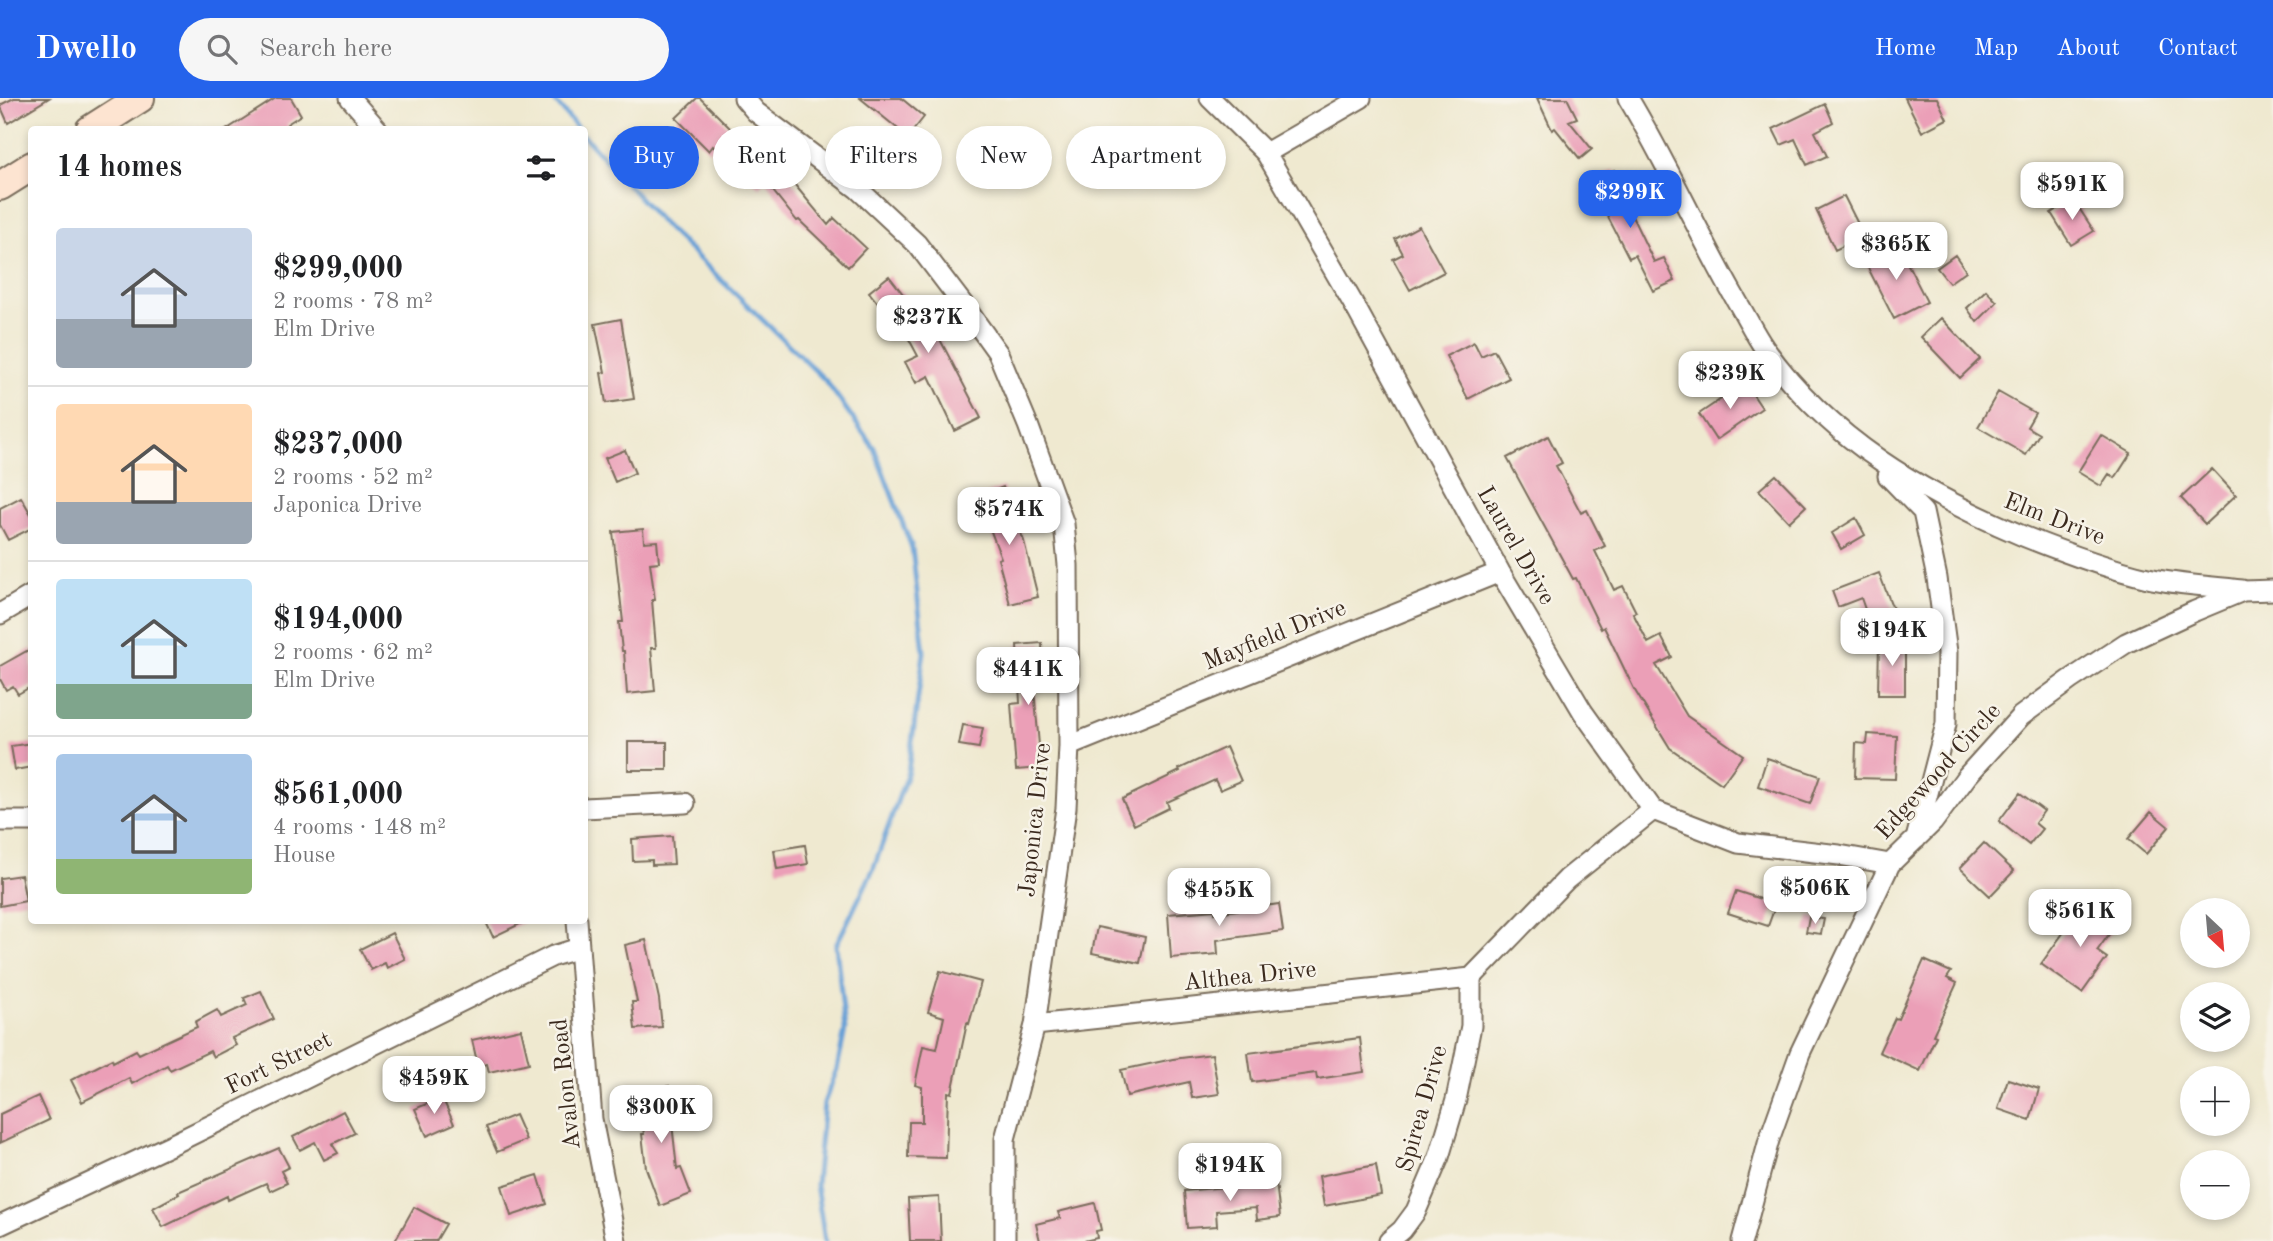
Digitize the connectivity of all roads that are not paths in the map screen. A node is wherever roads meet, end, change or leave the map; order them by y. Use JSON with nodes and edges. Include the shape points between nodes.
{"nodes":[{"id":1,"x":141,"y":98,"type":"edge"},
{"id":2,"x":349,"y":98,"type":"edge"},
{"id":3,"x":744,"y":98,"type":"edge"},
{"id":4,"x":1210,"y":98,"type":"edge"},
{"id":5,"x":1361,"y":98,"type":"edge"},
{"id":6,"x":1628,"y":98,"type":"edge"},
{"id":7,"x":96,"y":126,"type":"edge"},
{"id":8,"x":374,"y":126,"type":"edge"},
{"id":9,"x":1266,"y":153,"type":"junction"},
{"id":10,"x":28,"y":168,"type":"edge"},
{"id":11,"x":0,"y":186,"type":"edge"},
{"id":12,"x":1863,"y":450,"type":"junction"},
{"id":13,"x":1500,"y":572,"type":"junction"},
{"id":14,"x":2243,"y":590,"type":"junction"},
{"id":15,"x":2273,"y":590,"type":"edge"},
{"id":16,"x":28,"y":597,"type":"edge"},
{"id":17,"x":0,"y":614,"type":"edge"},
{"id":18,"x":1069,"y":746,"type":"junction"},
{"id":19,"x":685,"y":803,"type":"dead end"},
{"id":20,"x":588,"y":808,"type":"edge"},
{"id":21,"x":1653,"y":810,"type":"junction"},
{"id":22,"x":0,"y":821,"type":"edge"},
{"id":23,"x":28,"y":821,"type":"edge"},
{"id":24,"x":1916,"y":840,"type":"junction"},
{"id":25,"x":1889,"y":864,"type":"junction"},
{"id":26,"x":577,"y":924,"type":"edge"},
{"id":27,"x":579,"y":948,"type":"junction"},
{"id":28,"x":1471,"y":978,"type":"junction"},
{"id":29,"x":1035,"y":1025,"type":"junction"},
{"id":30,"x":0,"y":1225,"type":"edge"},
{"id":31,"x":616,"y":1241,"type":"edge"},
{"id":32,"x":1005,"y":1241,"type":"edge"},
{"id":33,"x":1389,"y":1241,"type":"edge"},
{"id":34,"x":1742,"y":1241,"type":"edge"}],
"edges":[{"from":1,"to":7,"type":"main road"},
{"from":2,"to":8,"type":"street"},
{"from":3,"to":18,"type":"street","name":"Japonica Drive","via":[[858,189],[917,244],[998,353],[1064,524]]},
{"from":4,"to":9,"type":"street","name":"Laurel Drive"},
{"from":5,"to":9,"type":"street"},
{"from":6,"to":12,"type":"street","name":"Elm Drive","via":[[1764,348],[1794,385]]},
{"from":9,"to":13,"type":"street","name":"Laurel Drive"},
{"from":10,"to":11,"type":"main road"},
{"from":12,"to":14,"type":"street","name":"Elm Drive","via":[[1968,513],[2068,555],[2149,579]]},
{"from":12,"to":24,"type":"street","name":"Elm Drive","via":[[1923,512],[1937,578],[1947,652],[1946,724]]},
{"from":13,"to":18,"type":"street","name":"Mayfield Drive"},
{"from":13,"to":21,"type":"street","name":"Laurel Drive","via":[[1583,712]]},
{"from":14,"to":15,"type":"street","name":"Edgewood Circle"},
{"from":14,"to":24,"type":"street","name":"Edgewood Circle","via":[[2126,643],[2021,716]]},
{"from":16,"to":17,"type":"street"},
{"from":18,"to":29,"type":"street","name":"Japonica Drive","via":[[1066,808]]},
{"from":19,"to":20,"type":"street"},
{"from":21,"to":25,"type":"street","via":[[1738,843]]},
{"from":21,"to":28,"type":"street","via":[[1567,879]]},
{"from":22,"to":23,"type":"street"},
{"from":24,"to":25,"type":"street","name":"Edgewood Circle"},
{"from":25,"to":34,"type":"street","name":"Edgewood Circle","via":[[1800,1053],[1769,1140]]},
{"from":26,"to":27,"type":"street","name":"Avalon Road"},
{"from":27,"to":30,"type":"street","name":"Fort Street","via":[[553,956]]},
{"from":27,"to":31,"type":"street","name":"Avalon Road","via":[[593,1119]]},
{"from":28,"to":29,"type":"street","name":"Althea Drive"},
{"from":28,"to":33,"type":"street","name":"Spirea Drive","via":[[1471,1026],[1439,1157],[1416,1211]]},
{"from":29,"to":32,"type":"street","name":"Japonica Drive","via":[[1005,1139]]}]}
